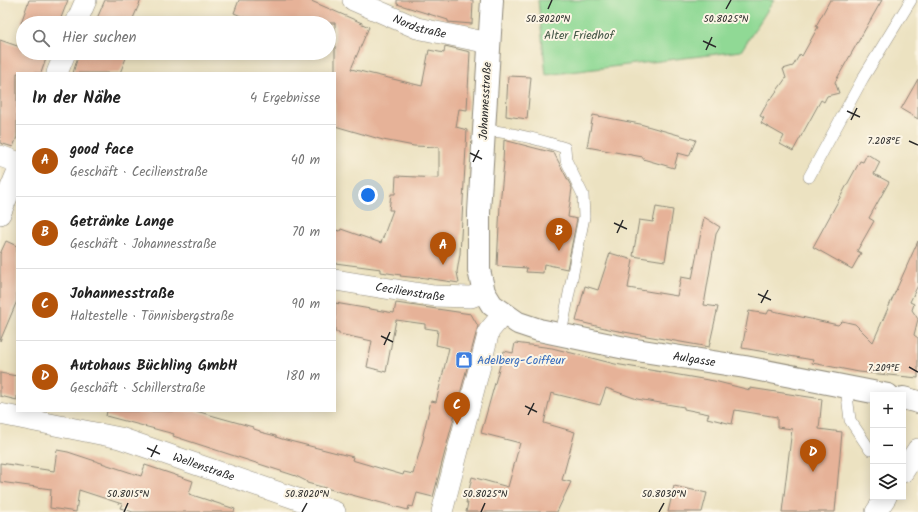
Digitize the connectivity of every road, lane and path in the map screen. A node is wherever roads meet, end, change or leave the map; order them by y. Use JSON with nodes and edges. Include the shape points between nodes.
{"nodes":[{"id":1,"x":86,"y":0,"type":"edge"},
{"id":2,"x":353,"y":0,"type":"edge"},
{"id":3,"x":492,"y":0,"type":"edge"},
{"id":4,"x":911,"y":0,"type":"edge"},
{"id":5,"x":79,"y":16,"type":"edge"},
{"id":6,"x":489,"y":43,"type":"junction"},
{"id":7,"x":62,"y":60,"type":"edge"},
{"id":8,"x":57,"y":72,"type":"edge"},
{"id":9,"x":483,"y":130,"type":"junction"},
{"id":10,"x":0,"y":156,"type":"edge"},
{"id":11,"x":16,"y":162,"type":"edge"},
{"id":12,"x":16,"y":175,"type":"edge"},
{"id":13,"x":809,"y":177,"type":"dead end"},
{"id":14,"x":0,"y":214,"type":"edge"},
{"id":15,"x":336,"y":280,"type":"edge"},
{"id":16,"x":484,"y":292,"type":"junction"},
{"id":17,"x":503,"y":314,"type":"junction"},
{"id":18,"x":561,"y":334,"type":"junction"},
{"id":19,"x":846,"y":387,"type":"junction"},
{"id":20,"x":872,"y":392,"type":"edge"},
{"id":21,"x":906,"y":399,"type":"edge"},
{"id":22,"x":918,"y":402,"type":"edge"},
{"id":23,"x":0,"y":414,"type":"edge"},
{"id":24,"x":918,"y":449,"type":"edge"},
{"id":25,"x":870,"y":450,"type":"dead end"},
{"id":26,"x":906,"y":467,"type":"edge"},
{"id":27,"x":884,"y":500,"type":"edge"},
{"id":28,"x":335,"y":512,"type":"edge"},
{"id":29,"x":442,"y":512,"type":"edge"},
{"id":30,"x":876,"y":512,"type":"edge"}],
"edges":[{"from":1,"to":5,"type":"street"},
{"from":2,"to":6,"type":"street","name":"Nordstraße","via":[[417,28]]},
{"from":3,"to":6,"type":"main road","name":"Johannesstraße"},
{"from":4,"to":13,"type":"lane","via":[[863,78]]},
{"from":6,"to":9,"type":"main road","name":"Johannesstraße"},
{"from":7,"to":8,"type":"street"},
{"from":9,"to":16,"type":"main road","name":"Johannesstraße","via":[[479,270]]},
{"from":9,"to":18,"type":"lane","via":[[537,138],[565,148],[566,160],[583,195],[584,217]]},
{"from":10,"to":11,"type":"street"},
{"from":12,"to":14,"type":"street"},
{"from":15,"to":16,"type":"street","name":"Cecilienstraße","via":[[434,296],[471,297]]},
{"from":16,"to":17,"type":"main road","name":"Johannesstraße","via":[[492,305]]},
{"from":17,"to":18,"type":"main road","name":"Aulgasse","via":[[518,323]]},
{"from":17,"to":29,"type":"street","via":[[489,331]]},
{"from":18,"to":19,"type":"main road","name":"Aulgasse","via":[[630,349]]},
{"from":19,"to":20,"type":"main road","name":"Aulgasse"},
{"from":19,"to":25,"type":"lane","via":[[850,420]]},
{"from":21,"to":22,"type":"main road"},
{"from":23,"to":28,"type":"street","name":"Wellenstraße","via":[[120,438]]},
{"from":24,"to":26,"type":"street"},
{"from":27,"to":30,"type":"street"}]}
